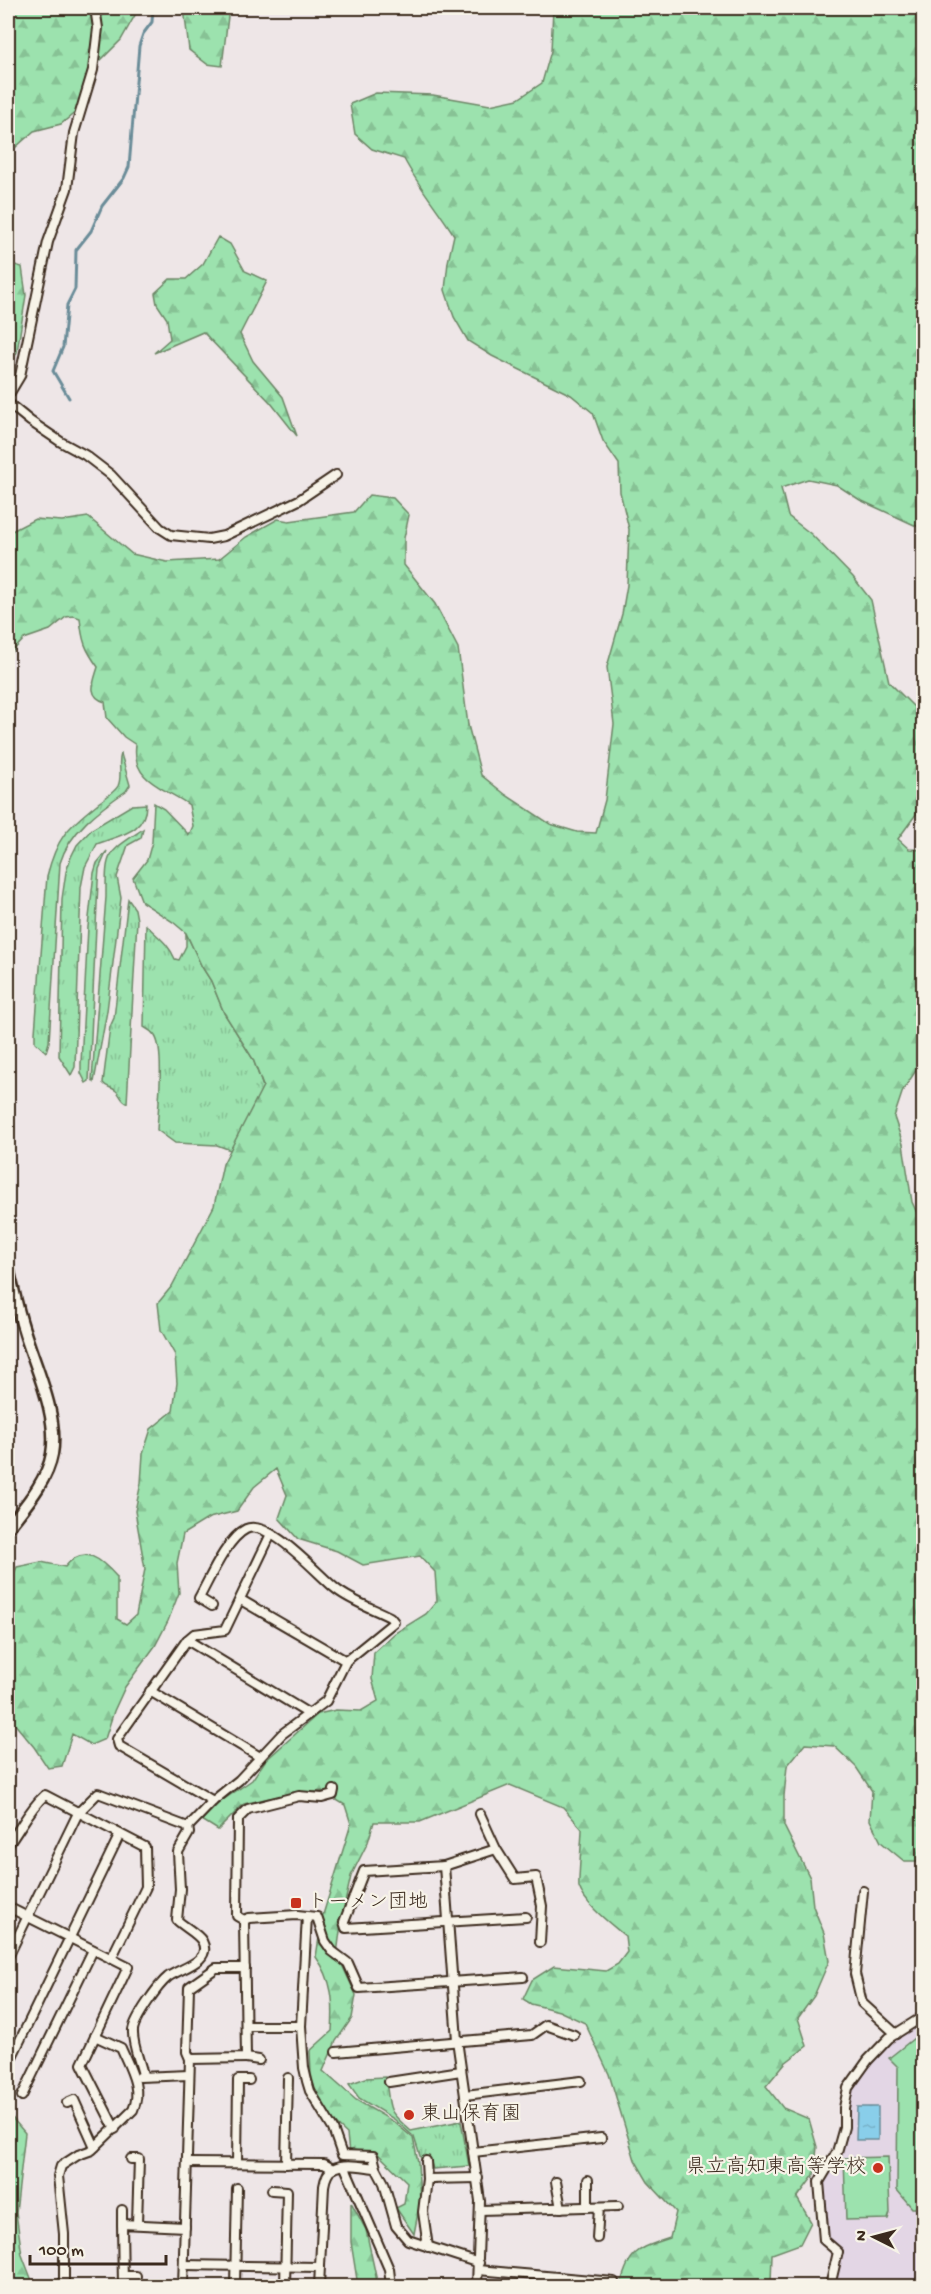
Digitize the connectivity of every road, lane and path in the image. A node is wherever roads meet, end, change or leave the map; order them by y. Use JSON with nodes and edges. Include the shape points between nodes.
{"nodes":[{"id":1,"x":95,"y":8,"type":"edge"},
{"id":2,"x":8,"y":396,"type":"edge"},
{"id":3,"x":8,"y":403,"type":"edge"},
{"id":4,"x":336,"y":476,"type":"dead end"},
{"id":5,"x":8,"y":1268,"type":"edge"},
{"id":6,"x":8,"y":1528,"type":"edge"},
{"id":7,"x":271,"y":1534,"type":"junction"},
{"id":8,"x":240,"y":1600,"type":"junction"},
{"id":9,"x":212,"y":1606,"type":"dead end"},
{"id":10,"x":187,"y":1641,"type":"junction"},
{"id":11,"x":346,"y":1662,"type":"junction"},
{"id":12,"x":150,"y":1691,"type":"junction"},
{"id":13,"x":309,"y":1714,"type":"junction"},
{"id":14,"x":260,"y":1757,"type":"junction"},
{"id":15,"x":334,"y":1790,"type":"dead end"},
{"id":16,"x":213,"y":1801,"type":"junction"},
{"id":17,"x":78,"y":1813,"type":"junction"},
{"id":18,"x":480,"y":1814,"type":"dead end"},
{"id":19,"x":188,"y":1827,"type":"junction"},
{"id":20,"x":120,"y":1834,"type":"junction"},
{"id":21,"x":8,"y":1845,"type":"edge"},
{"id":22,"x":496,"y":1849,"type":"junction"},
{"id":23,"x":444,"y":1866,"type":"junction"},
{"id":24,"x":863,"y":1891,"type":"dead end"},
{"id":25,"x":8,"y":1907,"type":"edge"},
{"id":26,"x":307,"y":1916,"type":"junction"},
{"id":27,"x":27,"y":1917,"type":"junction"},
{"id":28,"x":526,"y":1917,"type":"dead end"},
{"id":29,"x":244,"y":1920,"type":"junction"},
{"id":30,"x":448,"y":1922,"type":"junction"},
{"id":31,"x":69,"y":1938,"type":"junction"},
{"id":32,"x":540,"y":1942,"type":"dead end"},
{"id":33,"x":93,"y":1950,"type":"junction"},
{"id":34,"x":8,"y":1957,"type":"edge"},
{"id":35,"x":111,"y":1959,"type":"junction"},
{"id":36,"x":245,"y":1968,"type":"junction"},
{"id":37,"x":523,"y":1977,"type":"dead end"},
{"id":38,"x":453,"y":1981,"type":"junction"},
{"id":39,"x":924,"y":2016,"type":"edge"},
{"id":40,"x":246,"y":2026,"type":"junction"},
{"id":41,"x":301,"y":2026,"type":"junction"},
{"id":42,"x":896,"y":2034,"type":"junction"},
{"id":43,"x":574,"y":2035,"type":"dead end"},
{"id":44,"x":95,"y":2036,"type":"junction"},
{"id":45,"x":457,"y":2040,"type":"junction"},
{"id":46,"x":336,"y":2052,"type":"dead end"},
{"id":47,"x":246,"y":2058,"type":"junction"},
{"id":48,"x":190,"y":2059,"type":"junction"},
{"id":49,"x":259,"y":2060,"type":"dead end"},
{"id":50,"x":8,"y":2061,"type":"edge"},
{"id":51,"x":461,"y":2071,"type":"junction"},
{"id":52,"x":143,"y":2075,"type":"junction"},
{"id":53,"x":189,"y":2075,"type":"junction"},
{"id":54,"x":288,"y":2078,"type":"dead end"},
{"id":55,"x":249,"y":2080,"type":"dead end"},
{"id":56,"x":134,"y":2081,"type":"junction"},
{"id":57,"x":581,"y":2081,"type":"dead end"},
{"id":58,"x":389,"y":2082,"type":"dead end"},
{"id":59,"x":465,"y":2095,"type":"junction"},
{"id":60,"x":22,"y":2096,"type":"dead end"},
{"id":61,"x":67,"y":2103,"type":"dead end"},
{"id":62,"x":115,"y":2129,"type":"junction"},
{"id":63,"x":601,"y":2138,"type":"dead end"},
{"id":64,"x":95,"y":2147,"type":"junction"},
{"id":65,"x":474,"y":2152,"type":"junction"},
{"id":66,"x":131,"y":2159,"type":"dead end"},
{"id":67,"x":426,"y":2161,"type":"dead end"},
{"id":68,"x":187,"y":2163,"type":"junction"},
{"id":69,"x":237,"y":2163,"type":"junction"},
{"id":70,"x":286,"y":2164,"type":"junction"},
{"id":71,"x":345,"y":2167,"type":"junction"},
{"id":72,"x":376,"y":2168,"type":"junction"},
{"id":73,"x":333,"y":2169,"type":"junction"},
{"id":74,"x":478,"y":2178,"type":"junction"},
{"id":75,"x":427,"y":2179,"type":"junction"},
{"id":76,"x":588,"y":2181,"type":"dead end"},
{"id":77,"x":556,"y":2182,"type":"dead end"},
{"id":78,"x":237,"y":2188,"type":"dead end"},
{"id":79,"x":272,"y":2190,"type":"dead end"},
{"id":80,"x":618,"y":2206,"type":"dead end"},
{"id":81,"x":588,"y":2207,"type":"junction"},
{"id":82,"x":599,"y":2207,"type":"junction"},
{"id":83,"x":561,"y":2208,"type":"junction"},
{"id":84,"x":122,"y":2210,"type":"dead end"},
{"id":85,"x":480,"y":2210,"type":"junction"},
{"id":86,"x":137,"y":2223,"type":"junction"},
{"id":87,"x":122,"y":2224,"type":"junction"},
{"id":88,"x":185,"y":2227,"type":"junction"},
{"id":89,"x":597,"y":2238,"type":"dead end"},
{"id":90,"x":428,"y":2247,"type":"junction"},
{"id":91,"x":184,"y":2265,"type":"junction"},
{"id":92,"x":236,"y":2266,"type":"junction"},
{"id":93,"x":479,"y":2266,"type":"junction"},
{"id":94,"x":285,"y":2267,"type":"junction"},
{"id":95,"x":320,"y":2268,"type":"junction"},
{"id":96,"x":123,"y":2276,"type":"junction"},
{"id":97,"x":136,"y":2276,"type":"dead end"},
{"id":98,"x":614,"y":2282,"type":"dead end"},
{"id":99,"x":64,"y":2286,"type":"edge"},
{"id":100,"x":123,"y":2286,"type":"edge"},
{"id":101,"x":183,"y":2286,"type":"edge"},
{"id":102,"x":236,"y":2286,"type":"edge"},
{"id":103,"x":285,"y":2286,"type":"edge"},
{"id":104,"x":320,"y":2286,"type":"edge"},
{"id":105,"x":391,"y":2286,"type":"edge"},
{"id":106,"x":477,"y":2286,"type":"edge"},
{"id":107,"x":830,"y":2286,"type":"edge"}],
"edges":[{"from":1,"to":2,"type":"street","via":[[98,28],[93,70],[74,133],[67,189],[48,242],[20,376]]},
{"from":3,"to":4,"type":"street","via":[[111,475],[171,535],[209,539],[224,536],[299,500]]},
{"from":5,"to":6,"type":"street","via":[[53,1433],[52,1456],[42,1480]]},
{"from":7,"to":8,"type":"street"},
{"from":7,"to":9,"type":"street","via":[[253,1527],[231,1542],[199,1598]]},
{"from":7,"to":11,"type":"street","via":[[337,1590],[394,1622]]},
{"from":8,"to":10,"type":"street","via":[[225,1629],[194,1634]]},
{"from":8,"to":11,"type":"street"},
{"from":10,"to":12,"type":"street"},
{"from":10,"to":13,"type":"street"},
{"from":11,"to":13,"type":"street","via":[[326,1701]]},
{"from":12,"to":14,"type":"street"},
{"from":12,"to":16,"type":"street","via":[[117,1739],[119,1746]]},
{"from":13,"to":14,"type":"street"},
{"from":14,"to":16,"type":"street"},
{"from":15,"to":29,"type":"street","via":[[333,1795],[322,1798],[299,1796],[248,1809],[238,1820],[237,1917]]},
{"from":16,"to":19,"type":"street"},
{"from":17,"to":19,"type":"street","via":[[98,1793]]},
{"from":17,"to":20,"type":"street"},
{"from":17,"to":21,"type":"street","via":[[45,1795]]},
{"from":17,"to":27,"type":"street"},
{"from":18,"to":22,"type":"street"},
{"from":19,"to":52,"type":"street","via":[[189,1833],[178,1852],[177,1920],[201,1939],[202,1955],[166,1978],[136,2020],[134,2040]]},
{"from":20,"to":31,"type":"street"},
{"from":20,"to":35,"type":"street","via":[[145,1847],[146,1887]]},
{"from":22,"to":23,"type":"street"},
{"from":22,"to":32,"type":"street","via":[[515,1879],[536,1877],[542,1906]]},
{"from":23,"to":30,"type":"street"},
{"from":23,"to":30,"type":"street","via":[[364,1871],[344,1922],[346,1928]]},
{"from":24,"to":42,"type":"street","via":[[855,1974],[862,2003]]},
{"from":25,"to":27,"type":"street"},
{"from":26,"to":29,"type":"street"},
{"from":26,"to":38,"type":"street","via":[[317,1917],[325,1941],[348,1963],[359,1988]]},
{"from":26,"to":41,"type":"street"},
{"from":27,"to":31,"type":"street"},
{"from":27,"to":34,"type":"street"},
{"from":28,"to":30,"type":"street"},
{"from":29,"to":36,"type":"street"},
{"from":30,"to":38,"type":"street"},
{"from":31,"to":33,"type":"street"},
{"from":31,"to":50,"type":"street"},
{"from":33,"to":35,"type":"street"},
{"from":33,"to":60,"type":"street"},
{"from":35,"to":44,"type":"street","via":[[128,1967]]},
{"from":36,"to":40,"type":"street"},
{"from":36,"to":48,"type":"street","via":[[216,1968],[189,1987]]},
{"from":37,"to":38,"type":"street"},
{"from":38,"to":45,"type":"street"},
{"from":39,"to":42,"type":"street"},
{"from":40,"to":41,"type":"street"},
{"from":40,"to":47,"type":"street"},
{"from":41,"to":72,"type":"street","via":[[310,2091],[333,2128],[342,2155],[373,2156]]},
{"from":42,"to":107,"type":"street","via":[[868,2060],[848,2088],[837,2152],[819,2182],[824,2240],[838,2252]]},
{"from":43,"to":45,"type":"street","via":[[546,2025],[532,2035]]},
{"from":44,"to":56,"type":"street","via":[[121,2048]]},
{"from":44,"to":62,"type":"street","via":[[82,2064]]},
{"from":45,"to":46,"type":"street"},
{"from":45,"to":51,"type":"street"},
{"from":47,"to":48,"type":"street"},
{"from":47,"to":49,"type":"street"},
{"from":48,"to":53,"type":"street"},
{"from":51,"to":58,"type":"street"},
{"from":51,"to":59,"type":"street"},
{"from":52,"to":53,"type":"street"},
{"from":52,"to":56,"type":"street"},
{"from":53,"to":68,"type":"street"},
{"from":54,"to":70,"type":"street"},
{"from":55,"to":69,"type":"street","via":[[238,2080]]},
{"from":56,"to":62,"type":"street","via":[[137,2102]]},
{"from":57,"to":59,"type":"street"},
{"from":59,"to":65,"type":"street"},
{"from":61,"to":64,"type":"street","via":[[74,2100]]},
{"from":62,"to":64,"type":"street"},
{"from":63,"to":65,"type":"street"},
{"from":64,"to":99,"type":"street","via":[[66,2162],[58,2175]]},
{"from":65,"to":74,"type":"street"},
{"from":66,"to":86,"type":"street","via":[[139,2159]]},
{"from":67,"to":75,"type":"street"},
{"from":68,"to":69,"type":"street"},
{"from":68,"to":88,"type":"street"},
{"from":69,"to":70,"type":"street"},
{"from":70,"to":73,"type":"street","via":[[324,2164]]},
{"from":71,"to":72,"type":"street"},
{"from":71,"to":73,"type":"street"},
{"from":71,"to":105,"type":"street","via":[[389,2269]]},
{"from":72,"to":90,"type":"street","via":[[396,2226],[408,2240]]},
{"from":73,"to":95,"type":"street","via":[[324,2186]]},
{"from":74,"to":75,"type":"street"},
{"from":74,"to":85,"type":"street"},
{"from":75,"to":90,"type":"street","via":[[423,2212]]},
{"from":76,"to":81,"type":"street"},
{"from":77,"to":83,"type":"street"},
{"from":78,"to":92,"type":"street"},
{"from":79,"to":94,"type":"street","via":[[287,2191]]},
{"from":80,"to":82,"type":"street"},
{"from":81,"to":82,"type":"street"},
{"from":81,"to":83,"type":"street"},
{"from":82,"to":89,"type":"street"},
{"from":83,"to":85,"type":"street"},
{"from":84,"to":87,"type":"street"},
{"from":85,"to":93,"type":"street"},
{"from":86,"to":87,"type":"street"},
{"from":86,"to":88,"type":"street"},
{"from":87,"to":96,"type":"street"},
{"from":88,"to":91,"type":"street"},
{"from":90,"to":93,"type":"street"},
{"from":91,"to":92,"type":"street"},
{"from":91,"to":101,"type":"street"},
{"from":92,"to":94,"type":"street"},
{"from":92,"to":102,"type":"street"},
{"from":93,"to":98,"type":"street"},
{"from":93,"to":106,"type":"street"},
{"from":94,"to":95,"type":"street"},
{"from":94,"to":103,"type":"street"},
{"from":95,"to":104,"type":"street"},
{"from":96,"to":97,"type":"street"},
{"from":96,"to":100,"type":"street"}]}
